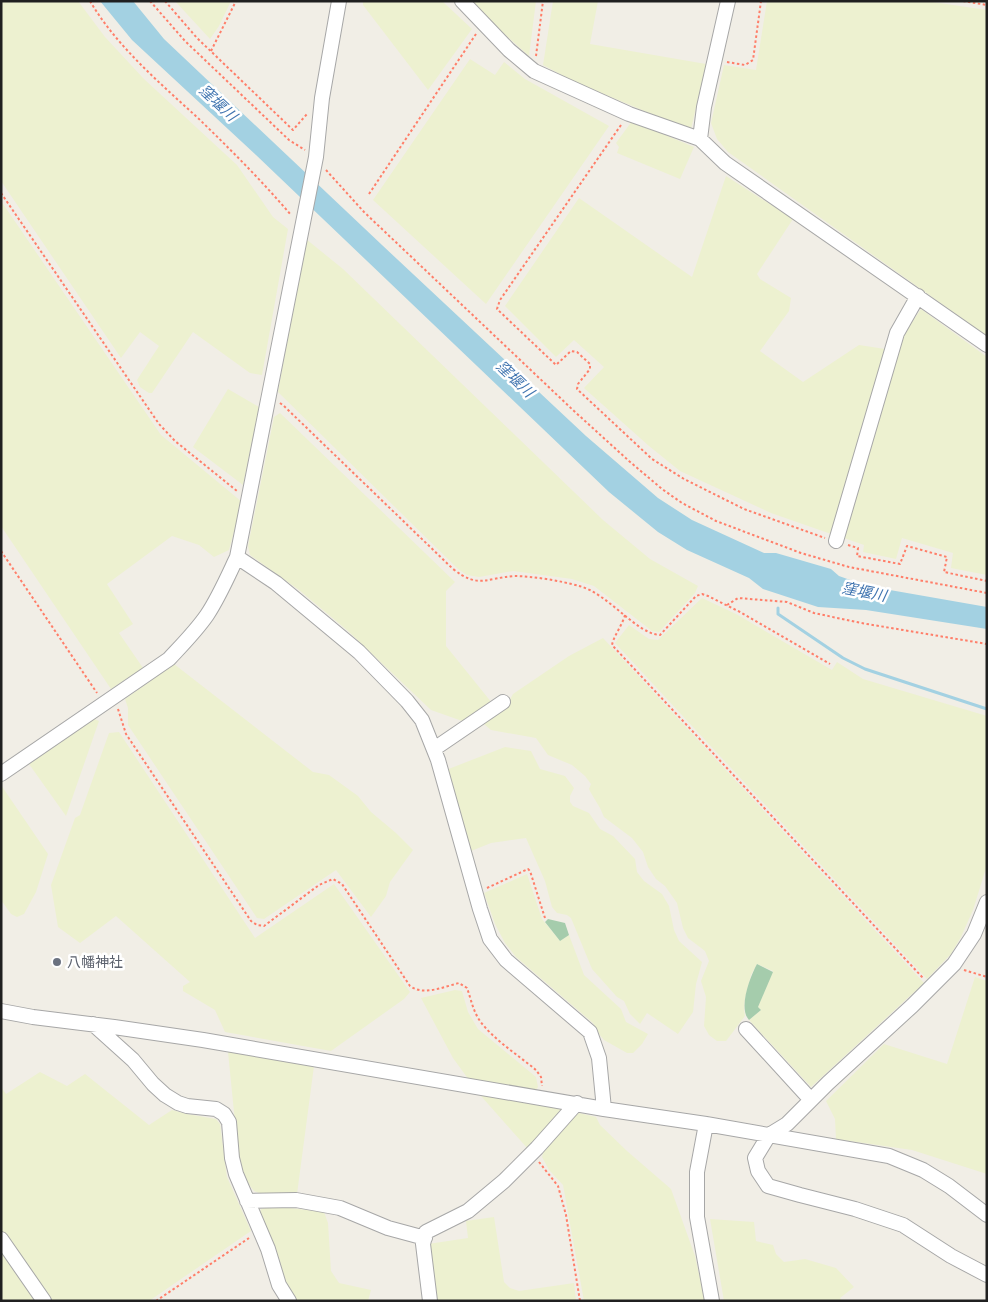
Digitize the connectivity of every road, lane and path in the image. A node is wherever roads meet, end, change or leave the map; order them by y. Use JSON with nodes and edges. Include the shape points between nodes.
{"nodes":[{"id":1,"x":90,"y":1,"type":"edge"},
{"id":2,"x":150,"y":1,"type":"edge"},
{"id":3,"x":165,"y":1,"type":"edge"},
{"id":4,"x":236,"y":1,"type":"edge"},
{"id":5,"x":339,"y":1,"type":"edge"},
{"id":6,"x":462,"y":1,"type":"edge"},
{"id":7,"x":543,"y":1,"type":"edge"},
{"id":8,"x":728,"y":1,"type":"edge"},
{"id":9,"x":761,"y":1,"type":"edge"},
{"id":10,"x":963,"y":1,"type":"edge"},
{"id":11,"x":987,"y":5,"type":"edge"},
{"id":12,"x":483,"y":23,"type":"junction"},
{"id":13,"x":210,"y":51,"type":"junction"},
{"id":14,"x":715,"y":60,"type":"junction"},
{"id":15,"x":534,"y":71,"type":"junction"},
{"id":16,"x":322,"y":98,"type":"junction"},
{"id":17,"x":629,"y":114,"type":"junction"},
{"id":18,"x":700,"y":139,"type":"junction"},
{"id":19,"x":316,"y":157,"type":"junction"},
{"id":20,"x":1,"y":193,"type":"edge"},
{"id":21,"x":369,"y":194,"type":"dead end"},
{"id":22,"x":302,"y":224,"type":"junction"},
{"id":23,"x":918,"y":296,"type":"junction"},
{"id":24,"x":987,"y":345,"type":"edge"},
{"id":25,"x":269,"y":398,"type":"junction"},
{"id":26,"x":248,"y":500,"type":"junction"},
{"id":27,"x":836,"y":542,"type":"junction"},
{"id":28,"x":1,"y":551,"type":"edge"},
{"id":29,"x":237,"y":557,"type":"junction"},
{"id":30,"x":987,"y":581,"type":"edge"},
{"id":31,"x":987,"y":593,"type":"edge"},
{"id":32,"x":727,"y":605,"type":"junction"},
{"id":33,"x":625,"y":615,"type":"junction"},
{"id":34,"x":987,"y":644,"type":"edge"},
{"id":35,"x":830,"y":664,"type":"dead end"},
{"id":36,"x":109,"y":700,"type":"junction"},
{"id":37,"x":503,"y":702,"type":"dead end"},
{"id":38,"x":434,"y":749,"type":"junction"},
{"id":39,"x":1,"y":774,"type":"edge"},
{"id":40,"x":475,"y":894,"type":"junction"},
{"id":41,"x":987,"y":902,"type":"edge"},
{"id":42,"x":545,"y":918,"type":"dead end"},
{"id":43,"x":952,"y":966,"type":"junction"},
{"id":44,"x":987,"y":977,"type":"edge"},
{"id":45,"x":931,"y":987,"type":"junction"},
{"id":46,"x":1,"y":1011,"type":"edge"},
{"id":47,"x":94,"y":1024,"type":"junction"},
{"id":48,"x":746,"y":1030,"type":"dead end"},
{"id":49,"x":545,"y":1098,"type":"junction"},
{"id":50,"x":811,"y":1100,"type":"junction"},
{"id":51,"x":577,"y":1104,"type":"junction"},
{"id":52,"x":604,"y":1109,"type":"junction"},
{"id":53,"x":706,"y":1124,"type":"junction"},
{"id":54,"x":769,"y":1135,"type":"junction"},
{"id":55,"x":532,"y":1153,"type":"junction"},
{"id":56,"x":247,"y":1200,"type":"junction"},
{"id":57,"x":987,"y":1215,"type":"edge"},
{"id":58,"x":260,"y":1230,"type":"junction"},
{"id":59,"x":425,"y":1238,"type":"junction"},
{"id":60,"x":1,"y":1239,"type":"edge"},
{"id":61,"x":987,"y":1275,"type":"edge"},
{"id":62,"x":44,"y":1301,"type":"edge"},
{"id":63,"x":156,"y":1301,"type":"edge"},
{"id":64,"x":289,"y":1301,"type":"edge"},
{"id":65,"x":430,"y":1301,"type":"edge"},
{"id":66,"x":580,"y":1301,"type":"edge"},
{"id":67,"x":712,"y":1301,"type":"edge"}],
"edges":[{"from":1,"to":22,"type":"path","via":[[123,45],[266,184]]},
{"from":2,"to":19,"type":"path","via":[[185,41],[289,140]]},
{"from":3,"to":13,"type":"path"},
{"from":4,"to":13,"type":"path"},
{"from":5,"to":16,"type":"street"},
{"from":6,"to":12,"type":"street"},
{"from":7,"to":15,"type":"path"},
{"from":8,"to":14,"type":"street"},
{"from":9,"to":14,"type":"path","via":[[753,60],[746,65]]},
{"from":10,"to":11,"type":"path"},
{"from":12,"to":15,"type":"street"},
{"from":12,"to":21,"type":"path"},
{"from":13,"to":16,"type":"path","via":[[293,130]]},
{"from":14,"to":18,"type":"street"},
{"from":15,"to":17,"type":"street"},
{"from":16,"to":19,"type":"street"},
{"from":17,"to":18,"type":"street"},
{"from":17,"to":27,"type":"path","via":[[500,300],[497,309],[556,365],[571,352],[577,352],[590,364],[577,389],[652,459],[744,509]]},
{"from":18,"to":23,"type":"street","via":[[725,163]]},
{"from":19,"to":22,"type":"street"},
{"from":19,"to":31,"type":"path","via":[[364,212],[616,449],[682,503],[768,542],[849,568]]},
{"from":20,"to":26,"type":"path","via":[[159,424],[175,441]]},
{"from":22,"to":25,"type":"street"},
{"from":23,"to":24,"type":"street"},
{"from":23,"to":27,"type":"street","via":[[896,333]]},
{"from":25,"to":26,"type":"street"},
{"from":25,"to":33,"type":"path","via":[[284,406],[465,578],[477,581],[529,577],[579,586],[601,596]]},
{"from":26,"to":29,"type":"street"},
{"from":27,"to":30,"type":"path","via":[[858,548],[857,556],[900,564],[907,546],[947,556],[944,572]]},
{"from":28,"to":36,"type":"path"},
{"from":29,"to":36,"type":"street","via":[[207,615],[190,637],[169,658]]},
{"from":29,"to":38,"type":"street","via":[[276,583],[359,652],[407,700],[422,720]]},
{"from":32,"to":33,"type":"path","via":[[702,594],[696,596],[660,635],[653,635]]},
{"from":32,"to":34,"type":"path","via":[[738,598],[775,600],[861,623]]},
{"from":32,"to":35,"type":"path"},
{"from":33,"to":45,"type":"path","via":[[612,645]]},
{"from":36,"to":39,"type":"street"},
{"from":36,"to":49,"type":"path","via":[[126,734],[251,921],[264,926],[319,885],[333,879],[342,884],[410,986],[424,991],[459,983],[467,988],[480,1020],[541,1077]]},
{"from":37,"to":38,"type":"street"},
{"from":38,"to":40,"type":"street"},
{"from":40,"to":42,"type":"path","via":[[528,869]]},
{"from":40,"to":52,"type":"street","via":[[490,939],[506,960],[590,1032],[599,1058]]},
{"from":41,"to":43,"type":"street","via":[[974,934]]},
{"from":43,"to":44,"type":"path"},
{"from":43,"to":45,"type":"street"},
{"from":45,"to":50,"type":"street"},
{"from":46,"to":47,"type":"street"},
{"from":47,"to":49,"type":"street"},
{"from":47,"to":56,"type":"street","via":[[165,1095],[187,1106],[216,1109],[224,1114],[229,1122],[236,1174]]},
{"from":48,"to":50,"type":"street"},
{"from":49,"to":51,"type":"street"},
{"from":50,"to":54,"type":"street","via":[[787,1124]]},
{"from":51,"to":52,"type":"street"},
{"from":51,"to":55,"type":"street"},
{"from":52,"to":53,"type":"street"},
{"from":53,"to":54,"type":"street"},
{"from":53,"to":67,"type":"street","via":[[697,1172],[698,1217]]},
{"from":54,"to":57,"type":"street","via":[[889,1156],[923,1170]]},
{"from":54,"to":61,"type":"street","via":[[755,1158],[758,1172],[768,1186],[903,1225]]},
{"from":55,"to":59,"type":"street","via":[[468,1211],[426,1232]]},
{"from":55,"to":66,"type":"path","via":[[558,1186]]},
{"from":56,"to":58,"type":"street"},
{"from":56,"to":59,"type":"street","via":[[296,1200],[340,1208],[388,1228]]},
{"from":58,"to":63,"type":"path"},
{"from":58,"to":64,"type":"street","via":[[279,1286]]},
{"from":59,"to":65,"type":"street"},
{"from":60,"to":62,"type":"street"}]}
